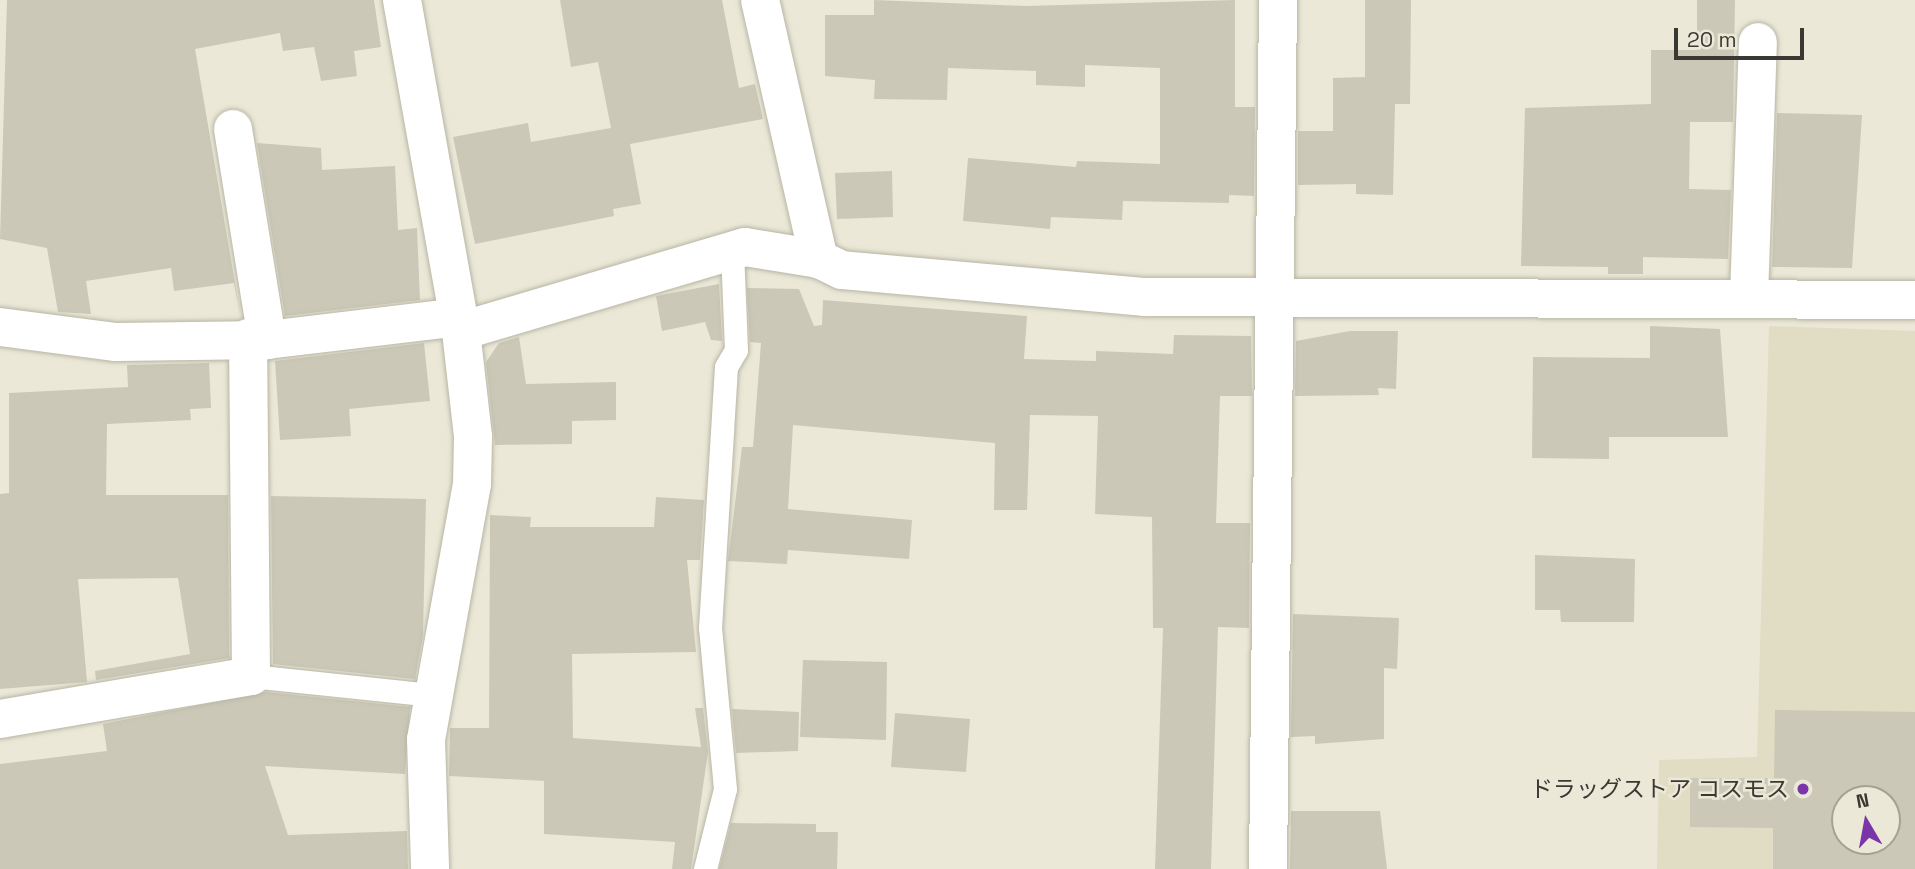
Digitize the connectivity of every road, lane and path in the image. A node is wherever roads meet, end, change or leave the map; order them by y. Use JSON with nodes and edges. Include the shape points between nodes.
{"nodes":[{"id":1,"x":402,"y":0,"type":"edge"},
{"id":2,"x":760,"y":0,"type":"edge"},
{"id":3,"x":1278,"y":0,"type":"edge"},
{"id":4,"x":1758,"y":42,"type":"dead end"},
{"id":5,"x":233,"y":129,"type":"dead end"},
{"id":6,"x":732,"y":251,"type":"junction"},
{"id":7,"x":819,"y":259,"type":"junction"},
{"id":8,"x":1749,"y":298,"type":"junction"},
{"id":9,"x":1274,"y":300,"type":"junction"},
{"id":10,"x":1915,"y":300,"type":"edge"},
{"id":11,"x":460,"y":324,"type":"junction"},
{"id":12,"x":0,"y":327,"type":"edge"},
{"id":13,"x":258,"y":339,"type":"junction"},
{"id":14,"x":251,"y":676,"type":"junction"},
{"id":15,"x":431,"y":695,"type":"junction"},
{"id":16,"x":0,"y":719,"type":"edge"},
{"id":17,"x":430,"y":869,"type":"edge"},
{"id":18,"x":705,"y":869,"type":"edge"},
{"id":19,"x":1268,"y":869,"type":"edge"}],
"edges":[{"from":1,"to":11,"type":"street"},
{"from":2,"to":7,"type":"street"},
{"from":3,"to":9,"type":"street"},
{"from":4,"to":8,"type":"street"},
{"from":5,"to":13,"type":"street"},
{"from":6,"to":7,"type":"street","via":[[745,247]]},
{"from":6,"to":11,"type":"street"},
{"from":6,"to":18,"type":"lane","via":[[736,350],[726,367],[710,628],[725,789]]},
{"from":7,"to":9,"type":"street","via":[[842,270],[1080,294]]},
{"from":8,"to":9,"type":"street"},
{"from":8,"to":10,"type":"street"},
{"from":9,"to":19,"type":"street"},
{"from":11,"to":13,"type":"street"},
{"from":11,"to":15,"type":"street","via":[[472,484]]},
{"from":12,"to":13,"type":"street","via":[[116,342]]},
{"from":13,"to":14,"type":"street"},
{"from":14,"to":15,"type":"lane"},
{"from":14,"to":16,"type":"street"},
{"from":15,"to":17,"type":"street"}]}
